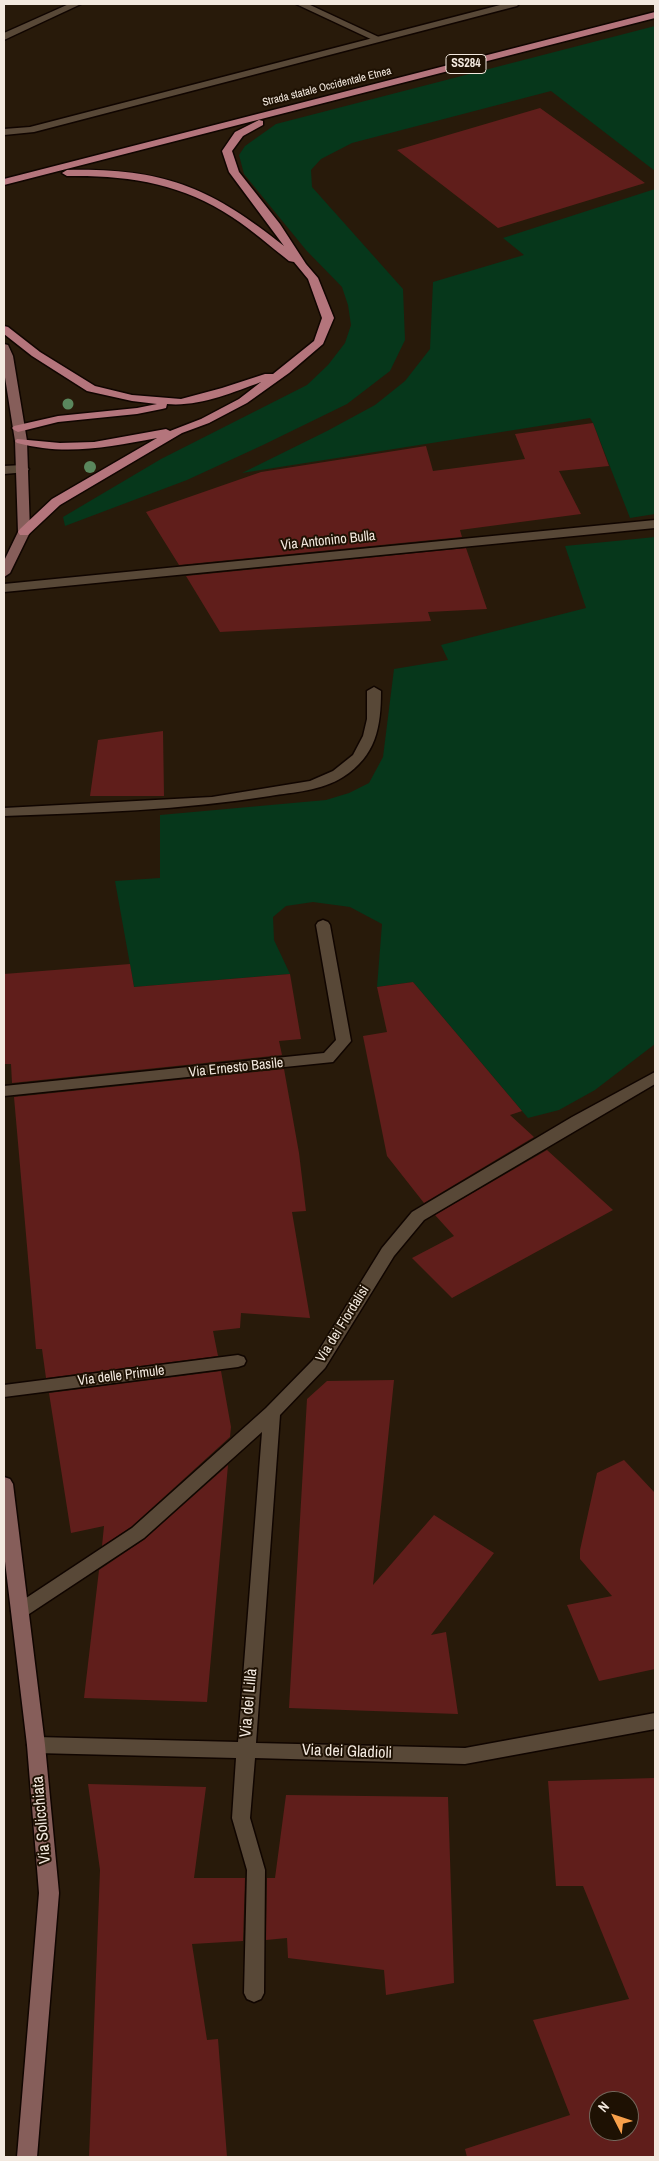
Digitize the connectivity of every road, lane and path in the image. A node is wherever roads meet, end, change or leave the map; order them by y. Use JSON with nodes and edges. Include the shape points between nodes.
{"nodes":[{"id":1,"x":76,"y":4,"type":"edge"},
{"id":2,"x":301,"y":4,"type":"edge"},
{"id":3,"x":514,"y":4,"type":"edge"},
{"id":4,"x":655,"y":15,"type":"edge"},
{"id":5,"x":4,"y":37,"type":"edge"},
{"id":6,"x":378,"y":39,"type":"junction"},
{"id":7,"x":278,"y":113,"type":"junction"},
{"id":8,"x":4,"y":132,"type":"edge"},
{"id":9,"x":32,"y":175,"type":"junction"},
{"id":10,"x":4,"y":182,"type":"edge"},
{"id":11,"x":302,"y":266,"type":"junction"},
{"id":12,"x":4,"y":329,"type":"edge"},
{"id":13,"x":4,"y":347,"type":"edge"},
{"id":14,"x":285,"y":371,"type":"junction"},
{"id":15,"x":181,"y":402,"type":"junction"},
{"id":16,"x":18,"y":428,"type":"junction"},
{"id":17,"x":178,"y":431,"type":"junction"},
{"id":18,"x":22,"y":441,"type":"junction"},
{"id":19,"x":23,"y":469,"type":"junction"},
{"id":20,"x":4,"y":470,"type":"edge"},
{"id":21,"x":655,"y":524,"type":"edge"},
{"id":22,"x":24,"y":532,"type":"junction"},
{"id":23,"x":4,"y":574,"type":"edge"},
{"id":24,"x":4,"y":588,"type":"edge"},
{"id":25,"x":374,"y":691,"type":"dead end"},
{"id":26,"x":4,"y":812,"type":"edge"},
{"id":27,"x":323,"y":925,"type":"dead end"},
{"id":28,"x":655,"y":1077,"type":"edge"},
{"id":29,"x":4,"y":1091,"type":"edge"},
{"id":30,"x":238,"y":1361,"type":"dead end"},
{"id":31,"x":4,"y":1390,"type":"edge"},
{"id":32,"x":272,"y":1413,"type":"junction"},
{"id":33,"x":4,"y":1484,"type":"edge"},
{"id":34,"x":20,"y":1611,"type":"junction"},
{"id":35,"x":655,"y":1721,"type":"edge"},
{"id":36,"x":36,"y":1745,"type":"junction"},
{"id":37,"x":246,"y":1749,"type":"junction"},
{"id":38,"x":254,"y":1993,"type":"dead end"},
{"id":39,"x":27,"y":2157,"type":"edge"}],
"edges":[{"from":1,"to":5,"type":"street"},
{"from":2,"to":6,"type":"street"},
{"from":3,"to":6,"type":"street"},
{"from":4,"to":7,"type":"main road","name":"Strada statale Occidentale Etnea","number":"SS284"},
{"from":6,"to":8,"type":"street","via":[[30,130]]},
{"from":7,"to":9,"type":"main road","name":"Strada statale Occidentale Etnea","number":"SS284"},
{"from":7,"to":11,"type":"main road","via":[[240,134],[227,151],[234,172]]},
{"from":9,"to":10,"type":"main road","name":"Strada statale Occidentale Etnea","number":"SS284"},
{"from":9,"to":11,"type":"main road","via":[[105,172],[156,179],[196,191],[226,208]]},
{"from":11,"to":14,"type":"main road","via":[[313,278],[328,318],[319,342]]},
{"from":12,"to":15,"type":"main road","via":[[91,389],[132,398]]},
{"from":13,"to":16,"type":"street"},
{"from":14,"to":15,"type":"main road","via":[[226,392]]},
{"from":14,"to":17,"type":"main road","via":[[243,401]]},
{"from":15,"to":16,"type":"main road","via":[[137,411],[58,419]]},
{"from":16,"to":18,"type":"street"},
{"from":17,"to":18,"type":"main road","via":[[94,446]]},
{"from":17,"to":22,"type":"main road","via":[[56,502]]},
{"from":18,"to":19,"type":"street"},
{"from":19,"to":20,"type":"street"},
{"from":19,"to":22,"type":"street"},
{"from":21,"to":24,"type":"street","name":"Via Antonino Bulla"},
{"from":22,"to":23,"type":"street"},
{"from":25,"to":26,"type":"street","via":[[370,736],[358,757],[338,774],[313,785],[212,801]]},
{"from":27,"to":29,"type":"street","name":"Via Ernesto Basile","via":[[344,1041],[328,1058]]},
{"from":28,"to":32,"type":"street","name":"Via dei Fiordalisi","via":[[418,1216],[388,1252],[319,1364]]},
{"from":30,"to":31,"type":"street","name":"Via delle Primule"},
{"from":32,"to":34,"type":"street","name":"Via dei Fiordalisi","via":[[138,1533]]},
{"from":32,"to":37,"type":"street","name":"Via dei Lillà"},
{"from":33,"to":34,"type":"street","name":"Via Solicchiata"},
{"from":34,"to":36,"type":"street","name":"Via Solicchiata"},
{"from":35,"to":37,"type":"street","name":"Via dei Gladioli","via":[[466,1756]]},
{"from":36,"to":37,"type":"street","name":"Via dei Gladioli"},
{"from":36,"to":39,"type":"street","name":"Via Solicchiata","via":[[49,1893]]},
{"from":37,"to":38,"type":"street","name":"Via dei Lillà","via":[[241,1818],[256,1870]]}]}
